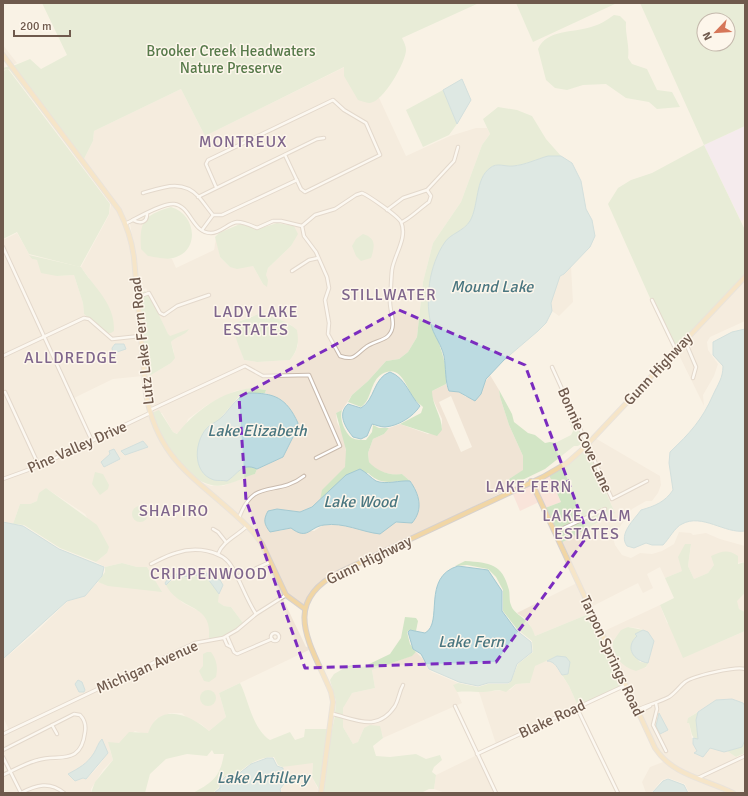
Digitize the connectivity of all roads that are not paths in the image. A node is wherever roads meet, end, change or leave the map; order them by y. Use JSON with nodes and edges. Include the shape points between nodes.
{"nodes":[{"id":1,"x":3,"y":55,"type":"edge"},
{"id":2,"x":324,"y":138,"type":"dead end"},
{"id":3,"x":458,"y":146,"type":"dead end"},
{"id":4,"x":285,"y":155,"type":"junction"},
{"id":5,"x":297,"y":180,"type":"junction"},
{"id":6,"x":216,"y":187,"type":"junction"},
{"id":7,"x":427,"y":190,"type":"junction"},
{"id":8,"x":143,"y":192,"type":"dead end"},
{"id":9,"x":198,"y":196,"type":"junction"},
{"id":10,"x":387,"y":210,"type":"junction"},
{"id":11,"x":147,"y":214,"type":"junction"},
{"id":12,"x":213,"y":215,"type":"junction"},
{"id":13,"x":133,"y":220,"type":"junction"},
{"id":14,"x":402,"y":222,"type":"junction"},
{"id":15,"x":126,"y":224,"type":"junction"},
{"id":16,"x":302,"y":226,"type":"junction"},
{"id":17,"x":202,"y":230,"type":"junction"},
{"id":18,"x":3,"y":247,"type":"edge"},
{"id":19,"x":318,"y":258,"type":"junction"},
{"id":20,"x":292,"y":271,"type":"dead end"},
{"id":21,"x":745,"y":277,"type":"edge"},
{"id":22,"x":209,"y":295,"type":"dead end"},
{"id":23,"x":138,"y":297,"type":"junction"},
{"id":24,"x":652,"y":300,"type":"dead end"},
{"id":25,"x":140,"y":336,"type":"junction"},
{"id":26,"x":44,"y":337,"type":"junction"},
{"id":27,"x":684,"y":341,"type":"junction"},
{"id":28,"x":676,"y":351,"type":"junction"},
{"id":29,"x":3,"y":356,"type":"edge"},
{"id":30,"x":552,"y":367,"type":"dead end"},
{"id":31,"x":693,"y":378,"type":"dead end"},
{"id":32,"x":5,"y":392,"type":"dead end"},
{"id":33,"x":149,"y":412,"type":"junction"},
{"id":34,"x":92,"y":441,"type":"junction"},
{"id":35,"x":588,"y":444,"type":"junction"},
{"id":36,"x":316,"y":458,"type":"dead end"},
{"id":37,"x":39,"y":466,"type":"junction"},
{"id":38,"x":304,"y":476,"type":"dead end"},
{"id":39,"x":3,"y":479,"type":"edge"},
{"id":40,"x":531,"y":481,"type":"junction"},
{"id":41,"x":647,"y":481,"type":"dead end"},
{"id":42,"x":605,"y":508,"type":"dead end"},
{"id":43,"x":239,"y":518,"type":"junction"},
{"id":44,"x":247,"y":526,"type":"junction"},
{"id":45,"x":213,"y":529,"type":"dead end"},
{"id":46,"x":555,"y":532,"type":"junction"},
{"id":47,"x":226,"y":542,"type":"junction"},
{"id":48,"x":218,"y":554,"type":"junction"},
{"id":49,"x":270,"y":562,"type":"junction"},
{"id":50,"x":151,"y":564,"type":"dead end"},
{"id":51,"x":237,"y":577,"type":"junction"},
{"id":52,"x":286,"y":595,"type":"junction"},
{"id":53,"x":308,"y":601,"type":"junction"},
{"id":54,"x":296,"y":603,"type":"junction"},
{"id":55,"x":305,"y":609,"type":"junction"},
{"id":56,"x":256,"y":614,"type":"junction"},
{"id":57,"x":225,"y":637,"type":"junction"},
{"id":58,"x":272,"y":638,"type":"dead end"},
{"id":59,"x":745,"y":668,"type":"edge"},
{"id":60,"x":403,"y":685,"type":"dead end"},
{"id":61,"x":626,"y":685,"type":"junction"},
{"id":62,"x":656,"y":703,"type":"junction"},
{"id":63,"x":455,"y":706,"type":"dead end"},
{"id":64,"x":576,"y":708,"type":"junction"},
{"id":65,"x":638,"y":711,"type":"junction"},
{"id":66,"x":333,"y":714,"type":"junction"},
{"id":67,"x":52,"y":725,"type":"junction"},
{"id":68,"x":3,"y":734,"type":"edge"},
{"id":69,"x":57,"y":734,"type":"dead end"},
{"id":70,"x":3,"y":750,"type":"edge"},
{"id":71,"x":666,"y":751,"type":"dead end"},
{"id":72,"x":478,"y":754,"type":"junction"},
{"id":73,"x":745,"y":756,"type":"edge"},
{"id":74,"x":3,"y":757,"type":"edge"},
{"id":75,"x":10,"y":772,"type":"junction"},
{"id":76,"x":3,"y":775,"type":"edge"},
{"id":77,"x":698,"y":778,"type":"junction"},
{"id":78,"x":21,"y":793,"type":"edge"},
{"id":79,"x":64,"y":793,"type":"edge"},
{"id":80,"x":321,"y":793,"type":"edge"},
{"id":81,"x":496,"y":793,"type":"edge"},
{"id":82,"x":618,"y":793,"type":"edge"},
{"id":83,"x":733,"y":793,"type":"edge"}],
"edges":[{"from":1,"to":15,"type":"main road","name":"Lutz Lake Fern Road","via":[[115,205]]},
{"from":2,"to":4,"type":"street"},
{"from":3,"to":7,"type":"street","via":[[454,161]]},
{"from":4,"to":5,"type":"street"},
{"from":4,"to":6,"type":"street"},
{"from":5,"to":6,"type":"street","via":[[305,192],[380,156],[366,123],[333,100],[208,160],[206,164]]},
{"from":5,"to":12,"type":"street","via":[[222,215]]},
{"from":6,"to":9,"type":"street"},
{"from":7,"to":10,"type":"street","via":[[403,198]]},
{"from":7,"to":14,"type":"street","via":[[431,196],[429,202],[413,217]]},
{"from":8,"to":9,"type":"street","via":[[177,185]]},
{"from":9,"to":12,"type":"street"},
{"from":10,"to":14,"type":"street"},
{"from":10,"to":16,"type":"street","via":[[374,199],[362,194],[356,195],[335,209],[315,215]]},
{"from":11,"to":13,"type":"street"},
{"from":11,"to":13,"type":"street","via":[[143,222]]},
{"from":11,"to":17,"type":"street","via":[[174,204],[182,207],[195,225]]},
{"from":12,"to":17,"type":"street"},
{"from":13,"to":15,"type":"street"},
{"from":14,"to":19,"type":"street","via":[[400,249],[392,269],[390,299],[393,322],[390,333],[366,347],[355,357],[348,359],[340,356],[328,334],[325,300],[329,288]]},
{"from":15,"to":23,"type":"main road","name":"Lutz Lake Fern Road","via":[[133,249]]},
{"from":16,"to":17,"type":"street","via":[[273,221],[257,228],[235,222],[219,231],[210,233]]},
{"from":16,"to":19,"type":"street","via":[[304,236]]},
{"from":18,"to":26,"type":"street"},
{"from":19,"to":20,"type":"street","via":[[309,260]]},
{"from":21,"to":27,"type":"main road","name":"Gunn Highway"},
{"from":22,"to":23,"type":"street","via":[[177,306],[164,315],[160,313],[149,293]]},
{"from":23,"to":25,"type":"main road","name":"Lutz Lake Fern Road"},
{"from":24,"to":28,"type":"street"},
{"from":25,"to":26,"type":"street","via":[[112,339],[89,319],[84,318]]},
{"from":25,"to":33,"type":"main road","name":"Lutz Lake Fern Road"},
{"from":26,"to":29,"type":"street"},
{"from":26,"to":34,"type":"street"},
{"from":27,"to":28,"type":"main road","name":"Gunn Highway"},
{"from":27,"to":31,"type":"street","via":[[696,366]]},
{"from":28,"to":35,"type":"main road","name":"Gunn Highway"},
{"from":30,"to":35,"type":"street","name":"Bonnie Cove Lane"},
{"from":32,"to":37,"type":"street"},
{"from":33,"to":34,"type":"street","name":"Pine Valley Drive"},
{"from":33,"to":36,"type":"street","name":"Pine Valley Drive","via":[[245,366],[263,376],[309,375],[340,446]]},
{"from":33,"to":43,"type":"main road","name":"Lutz Lake Fern Road","via":[[167,451]]},
{"from":34,"to":37,"type":"street","name":"Pine Valley Drive"},
{"from":35,"to":40,"type":"main road","name":"Gunn Highway","via":[[571,460]]},
{"from":35,"to":41,"type":"street","name":"Bonnie Cove Lane","via":[[612,499]]},
{"from":37,"to":39,"type":"street","name":"Pine Valley Drive"},
{"from":38,"to":43,"type":"street","via":[[288,484],[254,494],[246,502]]},
{"from":40,"to":46,"type":"main road","name":"Tarpon Springs Road"},
{"from":40,"to":53,"type":"main road","name":"Gunn Highway","via":[[329,578],[317,586]]},
{"from":42,"to":46,"type":"street"},
{"from":43,"to":44,"type":"main road","name":"Lutz Lake Fern Road"},
{"from":44,"to":47,"type":"street"},
{"from":44,"to":49,"type":"main road","name":"Lutz Lake Fern Road","via":[[262,544]]},
{"from":45,"to":47,"type":"street"},
{"from":46,"to":61,"type":"main road","name":"Tarpon Springs Road"},
{"from":47,"to":48,"type":"street","via":[[220,547]]},
{"from":48,"to":50,"type":"street","via":[[184,551]]},
{"from":48,"to":51,"type":"street","via":[[229,562]]},
{"from":49,"to":51,"type":"street"},
{"from":49,"to":52,"type":"main road","name":"Lutz Lake Fern Road"},
{"from":51,"to":56,"type":"street"},
{"from":52,"to":54,"type":"main road","name":"Lutz Lake Fern Road"},
{"from":52,"to":56,"type":"street","name":"Michigan Avenue"},
{"from":53,"to":54,"type":"main road"},
{"from":53,"to":55,"type":"main road","name":"Gunn Highway"},
{"from":54,"to":55,"type":"main road","name":"Lutz Lake Fern Road"},
{"from":55,"to":66,"type":"main road","name":"Gunn Highway","via":[[306,632],[331,692]]},
{"from":56,"to":57,"type":"street","name":"Michigan Avenue"},
{"from":57,"to":58,"type":"street","via":[[234,652],[239,654]]},
{"from":57,"to":68,"type":"street","name":"Michigan Avenue","via":[[195,643]]},
{"from":59,"to":62,"type":"street","via":[[695,677]]},
{"from":60,"to":66,"type":"street","via":[[394,707],[383,719],[376,722],[365,722]]},
{"from":61,"to":64,"type":"street","name":"Blake Road"},
{"from":61,"to":65,"type":"main road","name":"Tarpon Springs Road"},
{"from":62,"to":65,"type":"street"},
{"from":62,"to":71,"type":"street","via":[[653,726]]},
{"from":63,"to":72,"type":"street"},
{"from":64,"to":72,"type":"street","name":"Blake Road"},
{"from":64,"to":82,"type":"street"},
{"from":65,"to":77,"type":"main road","name":"Tarpon Springs Road","via":[[663,759],[679,771]]},
{"from":66,"to":80,"type":"main road","name":"Gunn Highway"},
{"from":67,"to":69,"type":"street"},
{"from":67,"to":70,"type":"street"},
{"from":67,"to":75,"type":"street","via":[[74,714],[83,718],[86,725],[84,741],[76,752],[62,759],[39,760]]},
{"from":72,"to":81,"type":"street"},
{"from":73,"to":77,"type":"street"},
{"from":74,"to":75,"type":"street"},
{"from":75,"to":76,"type":"street"},
{"from":75,"to":78,"type":"street"},
{"from":77,"to":83,"type":"main road","name":"Tarpon Springs Road"},
{"from":78,"to":79,"type":"street","via":[[41,785],[52,786]]}]}
